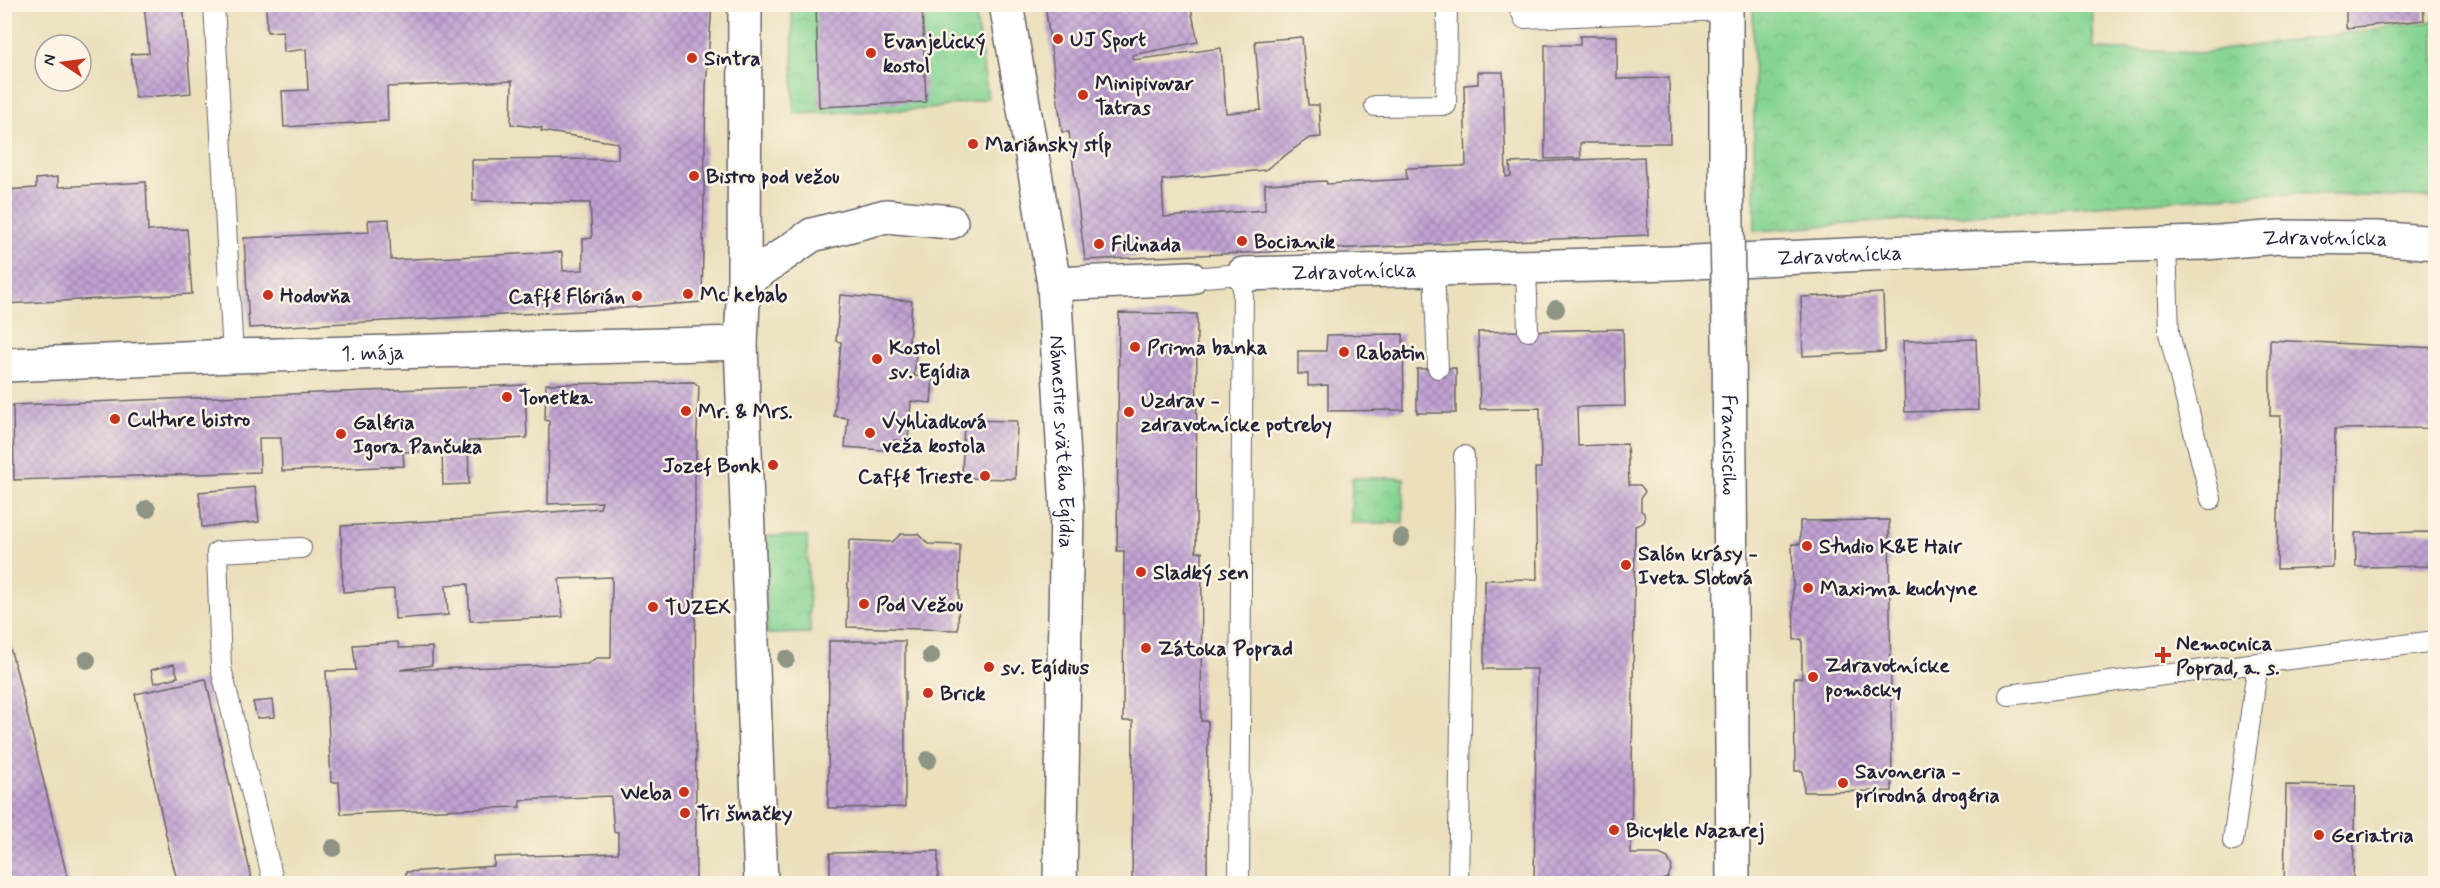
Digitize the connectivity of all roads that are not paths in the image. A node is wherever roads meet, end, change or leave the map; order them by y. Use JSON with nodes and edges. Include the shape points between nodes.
{"nodes":[{"id":1,"x":214,"y":4,"type":"edge"},
{"id":2,"x":745,"y":4,"type":"edge"},
{"id":3,"x":1006,"y":4,"type":"edge"},
{"id":4,"x":1447,"y":4,"type":"edge"},
{"id":5,"x":1518,"y":4,"type":"edge"},
{"id":6,"x":1726,"y":7,"type":"edge"},
{"id":7,"x":1375,"y":106,"type":"dead end"},
{"id":8,"x":951,"y":222,"type":"dead end"},
{"id":9,"x":2436,"y":243,"type":"edge"},
{"id":10,"x":2166,"y":244,"type":"junction"},
{"id":11,"x":1526,"y":267,"type":"junction"},
{"id":12,"x":1434,"y":269,"type":"junction"},
{"id":13,"x":1243,"y":274,"type":"junction"},
{"id":14,"x":1190,"y":278,"type":"joint"},
{"id":15,"x":744,"y":282,"type":"junction"},
{"id":16,"x":1054,"y":284,"type":"junction"},
{"id":17,"x":1528,"y":331,"type":"dead end"},
{"id":18,"x":741,"y":343,"type":"junction"},
{"id":19,"x":233,"y":356,"type":"junction"},
{"id":20,"x":4,"y":365,"type":"edge"},
{"id":21,"x":1438,"y":368,"type":"dead end"},
{"id":22,"x":1464,"y":456,"type":"dead end"},
{"id":23,"x":2211,"y":499,"type":"dead end"},
{"id":24,"x":301,"y":548,"type":"dead end"},
{"id":25,"x":2436,"y":641,"type":"edge"},
{"id":26,"x":2258,"y":663,"type":"junction"},
{"id":27,"x":2009,"y":695,"type":"dead end"},
{"id":28,"x":2233,"y":841,"type":"dead end"},
{"id":29,"x":274,"y":884,"type":"edge"},
{"id":30,"x":761,"y":884,"type":"edge"},
{"id":31,"x":1060,"y":884,"type":"edge"},
{"id":32,"x":1239,"y":884,"type":"edge"},
{"id":33,"x":1458,"y":884,"type":"edge"},
{"id":34,"x":1733,"y":884,"type":"edge"}],
"edges":[{"from":1,"to":19,"type":"lane"},
{"from":2,"to":15,"type":"street"},
{"from":3,"to":16,"type":"street","name":"Námestie svätého Egídia"},
{"from":4,"to":7,"type":"lane","via":[[1446,105]]},
{"from":5,"to":6,"type":"lane","via":[[1524,18]]},
{"from":6,"to":34,"type":"street","name":"Francisciho","bridge":true},
{"from":8,"to":15,"type":"street","via":[[886,216],[812,235]]},
{"from":9,"to":10,"type":"street","name":"Zdravotnícka","via":[[2280,237]]},
{"from":10,"to":11,"type":"street","name":"Zdravotnícka"},
{"from":10,"to":23,"type":"lane","via":[[2169,333]]},
{"from":11,"to":12,"type":"street","name":"Zdravotnícka"},
{"from":11,"to":17,"type":"lane"},
{"from":12,"to":13,"type":"street","name":"Zdravotnícka"},
{"from":12,"to":21,"type":"lane"},
{"from":13,"to":14,"type":"lane"},
{"from":13,"to":32,"type":"lane"},
{"from":14,"to":16,"type":"street"},
{"from":15,"to":18,"type":"street"},
{"from":16,"to":31,"type":"street","name":"Námestie svätého Egídia","via":[[1067,510]]},
{"from":18,"to":19,"type":"street","name":"1. mája"},
{"from":18,"to":30,"type":"street"},
{"from":19,"to":20,"type":"street","name":"1. mája"},
{"from":22,"to":33,"type":"lane"},
{"from":24,"to":29,"type":"lane","via":[[217,552],[221,668]]},
{"from":25,"to":26,"type":"lane"},
{"from":26,"to":27,"type":"lane"},
{"from":26,"to":28,"type":"lane"}]}
